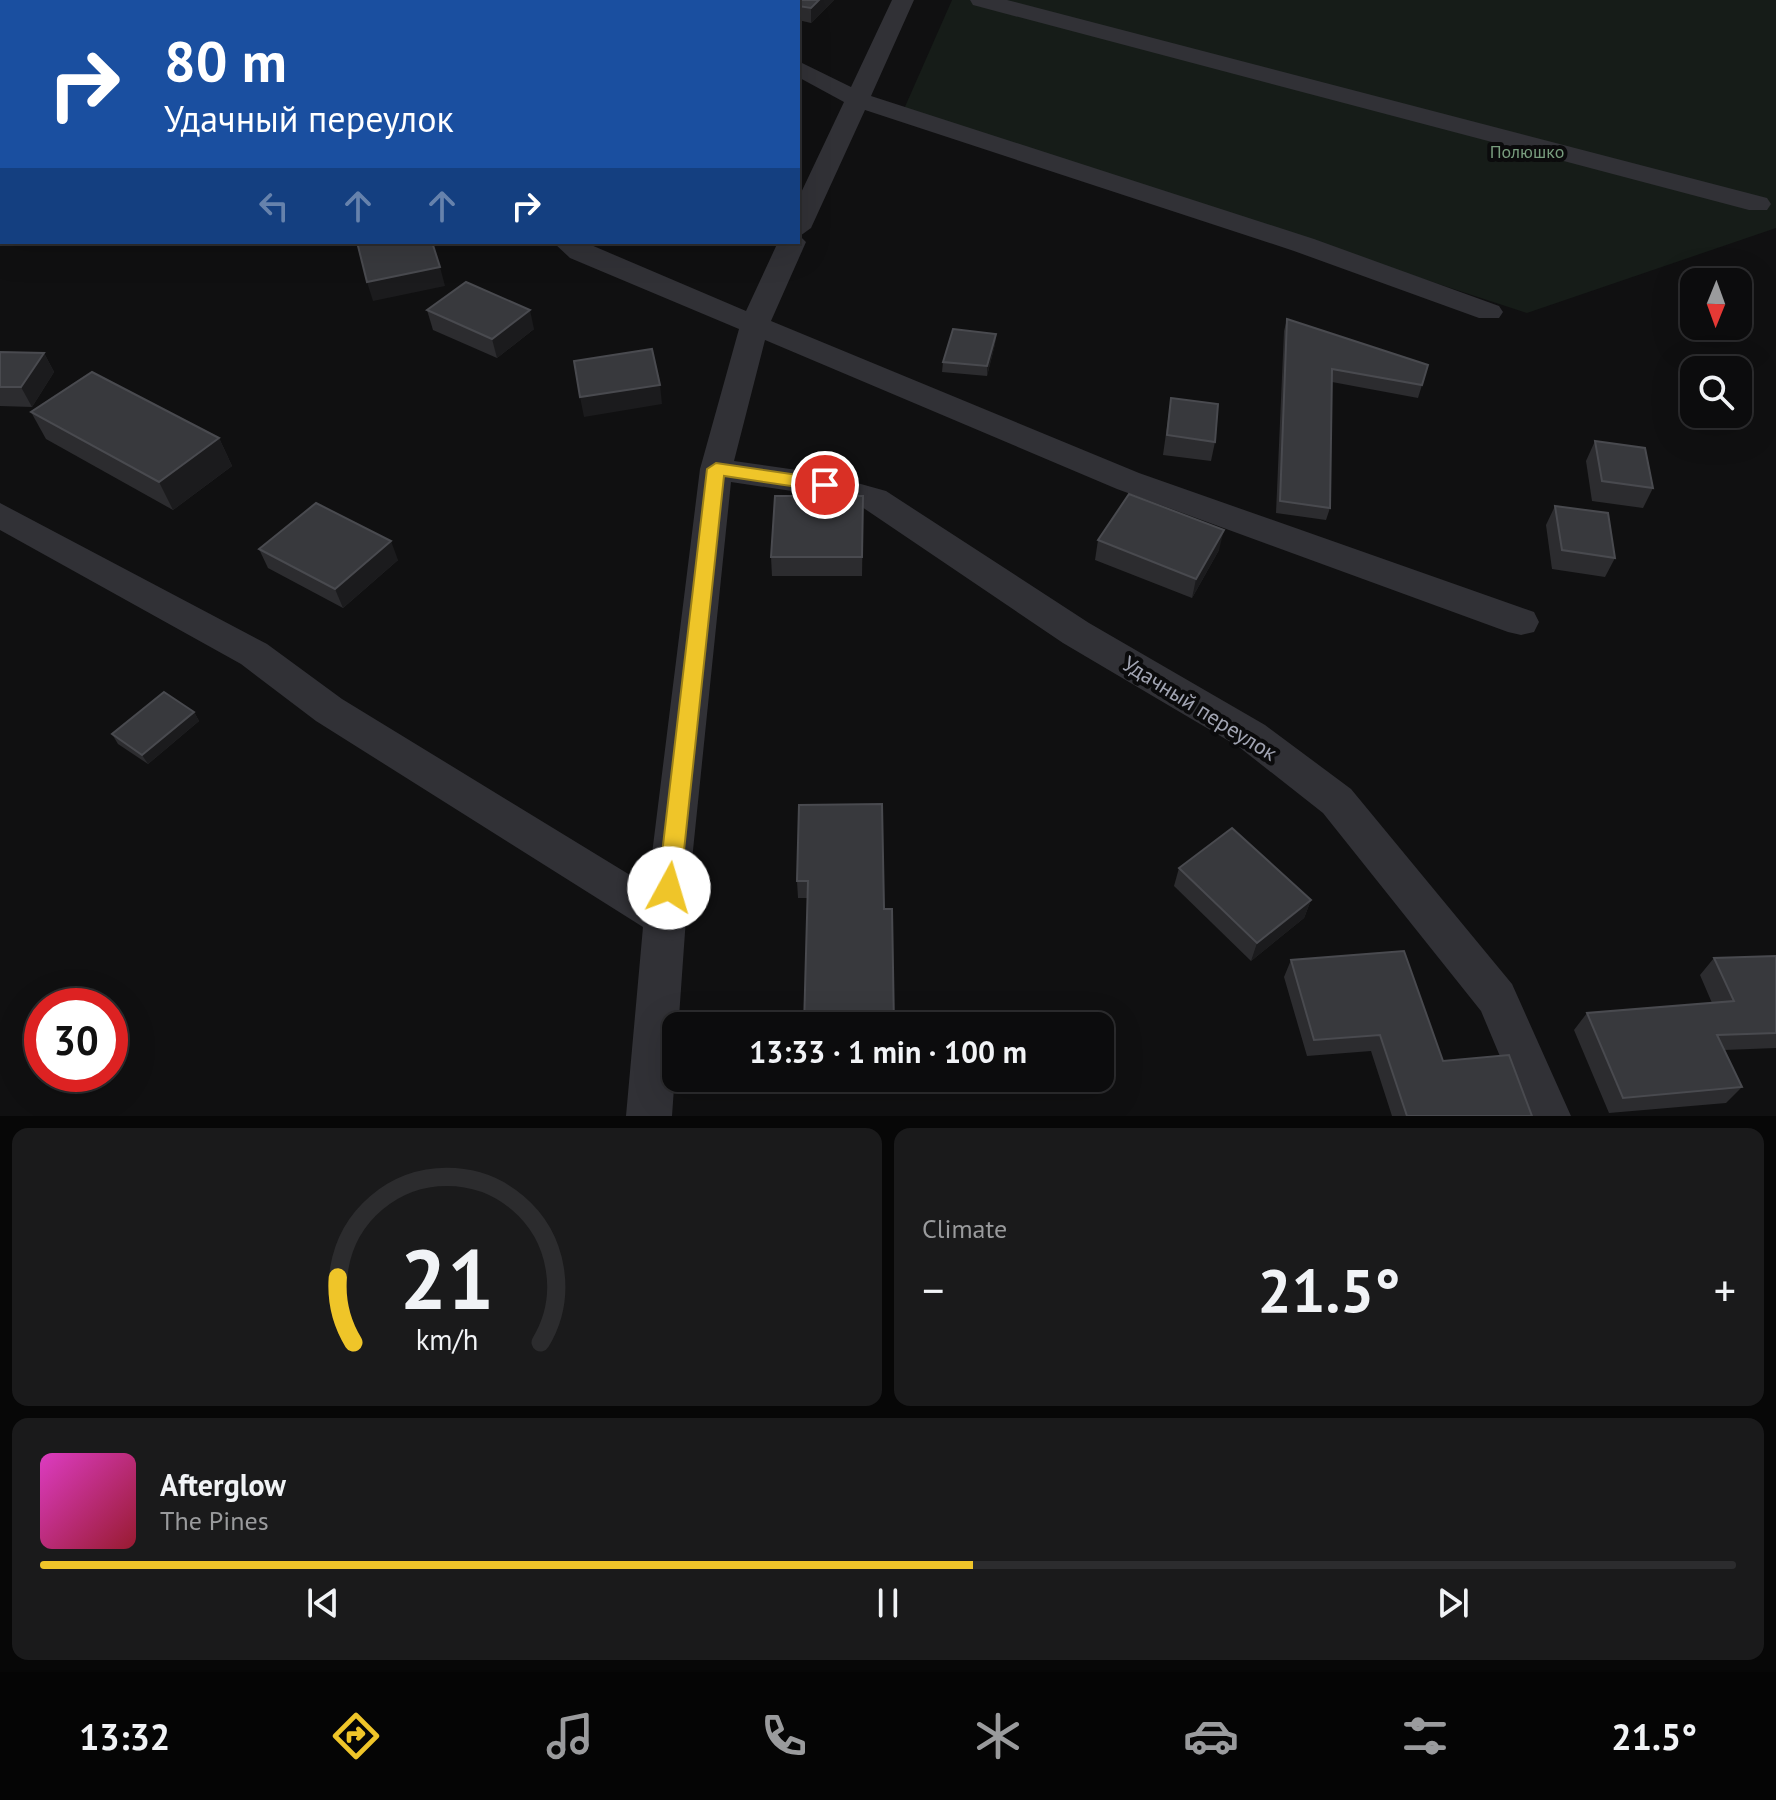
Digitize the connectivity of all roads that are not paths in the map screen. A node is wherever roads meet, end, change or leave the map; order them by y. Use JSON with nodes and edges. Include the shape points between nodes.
{"nodes":[{"id":1,"x":903,"y":0,"type":"edge"},
{"id":2,"x":981,"y":0,"type":"edge"},
{"id":3,"x":800,"y":69,"type":"edge"},
{"id":4,"x":856,"y":99,"type":"junction"},
{"id":5,"x":1758,"y":204,"type":"dead end"},
{"id":6,"x":800,"y":224,"type":"edge"},
{"id":7,"x":570,"y":244,"type":"edge"},
{"id":8,"x":791,"y":244,"type":"edge"},
{"id":9,"x":1489,"y":312,"type":"dead end"},
{"id":10,"x":754,"y":326,"type":"junction"},
{"id":11,"x":716,"y":469,"type":"junction"},
{"id":12,"x":0,"y":515,"type":"edge"},
{"id":13,"x":1521,"y":622,"type":"dead end"},
{"id":14,"x":665,"y":918,"type":"junction"},
{"id":15,"x":649,"y":1116,"type":"edge"},
{"id":16,"x":1548,"y":1116,"type":"edge"}],
"edges":[{"from":1,"to":4,"type":"street"},
{"from":2,"to":5,"type":"street"},
{"from":3,"to":4,"type":"street"},
{"from":4,"to":6,"type":"street"},
{"from":4,"to":9,"type":"street","via":[[1304,245]]},
{"from":7,"to":10,"type":"street"},
{"from":8,"to":10,"type":"street"},
{"from":10,"to":11,"type":"street"},
{"from":10,"to":13,"type":"street","via":[[1128,481]]},
{"from":11,"to":14,"type":"street"},
{"from":11,"to":16,"type":"street","name":"Удачный переулок","via":[[825,485],[874,499],[1076,633],[1252,736],[1337,801],[1497,998]]},
{"from":12,"to":14,"type":"street","via":[[254,654],[329,710]]},
{"from":14,"to":15,"type":"street"}]}
